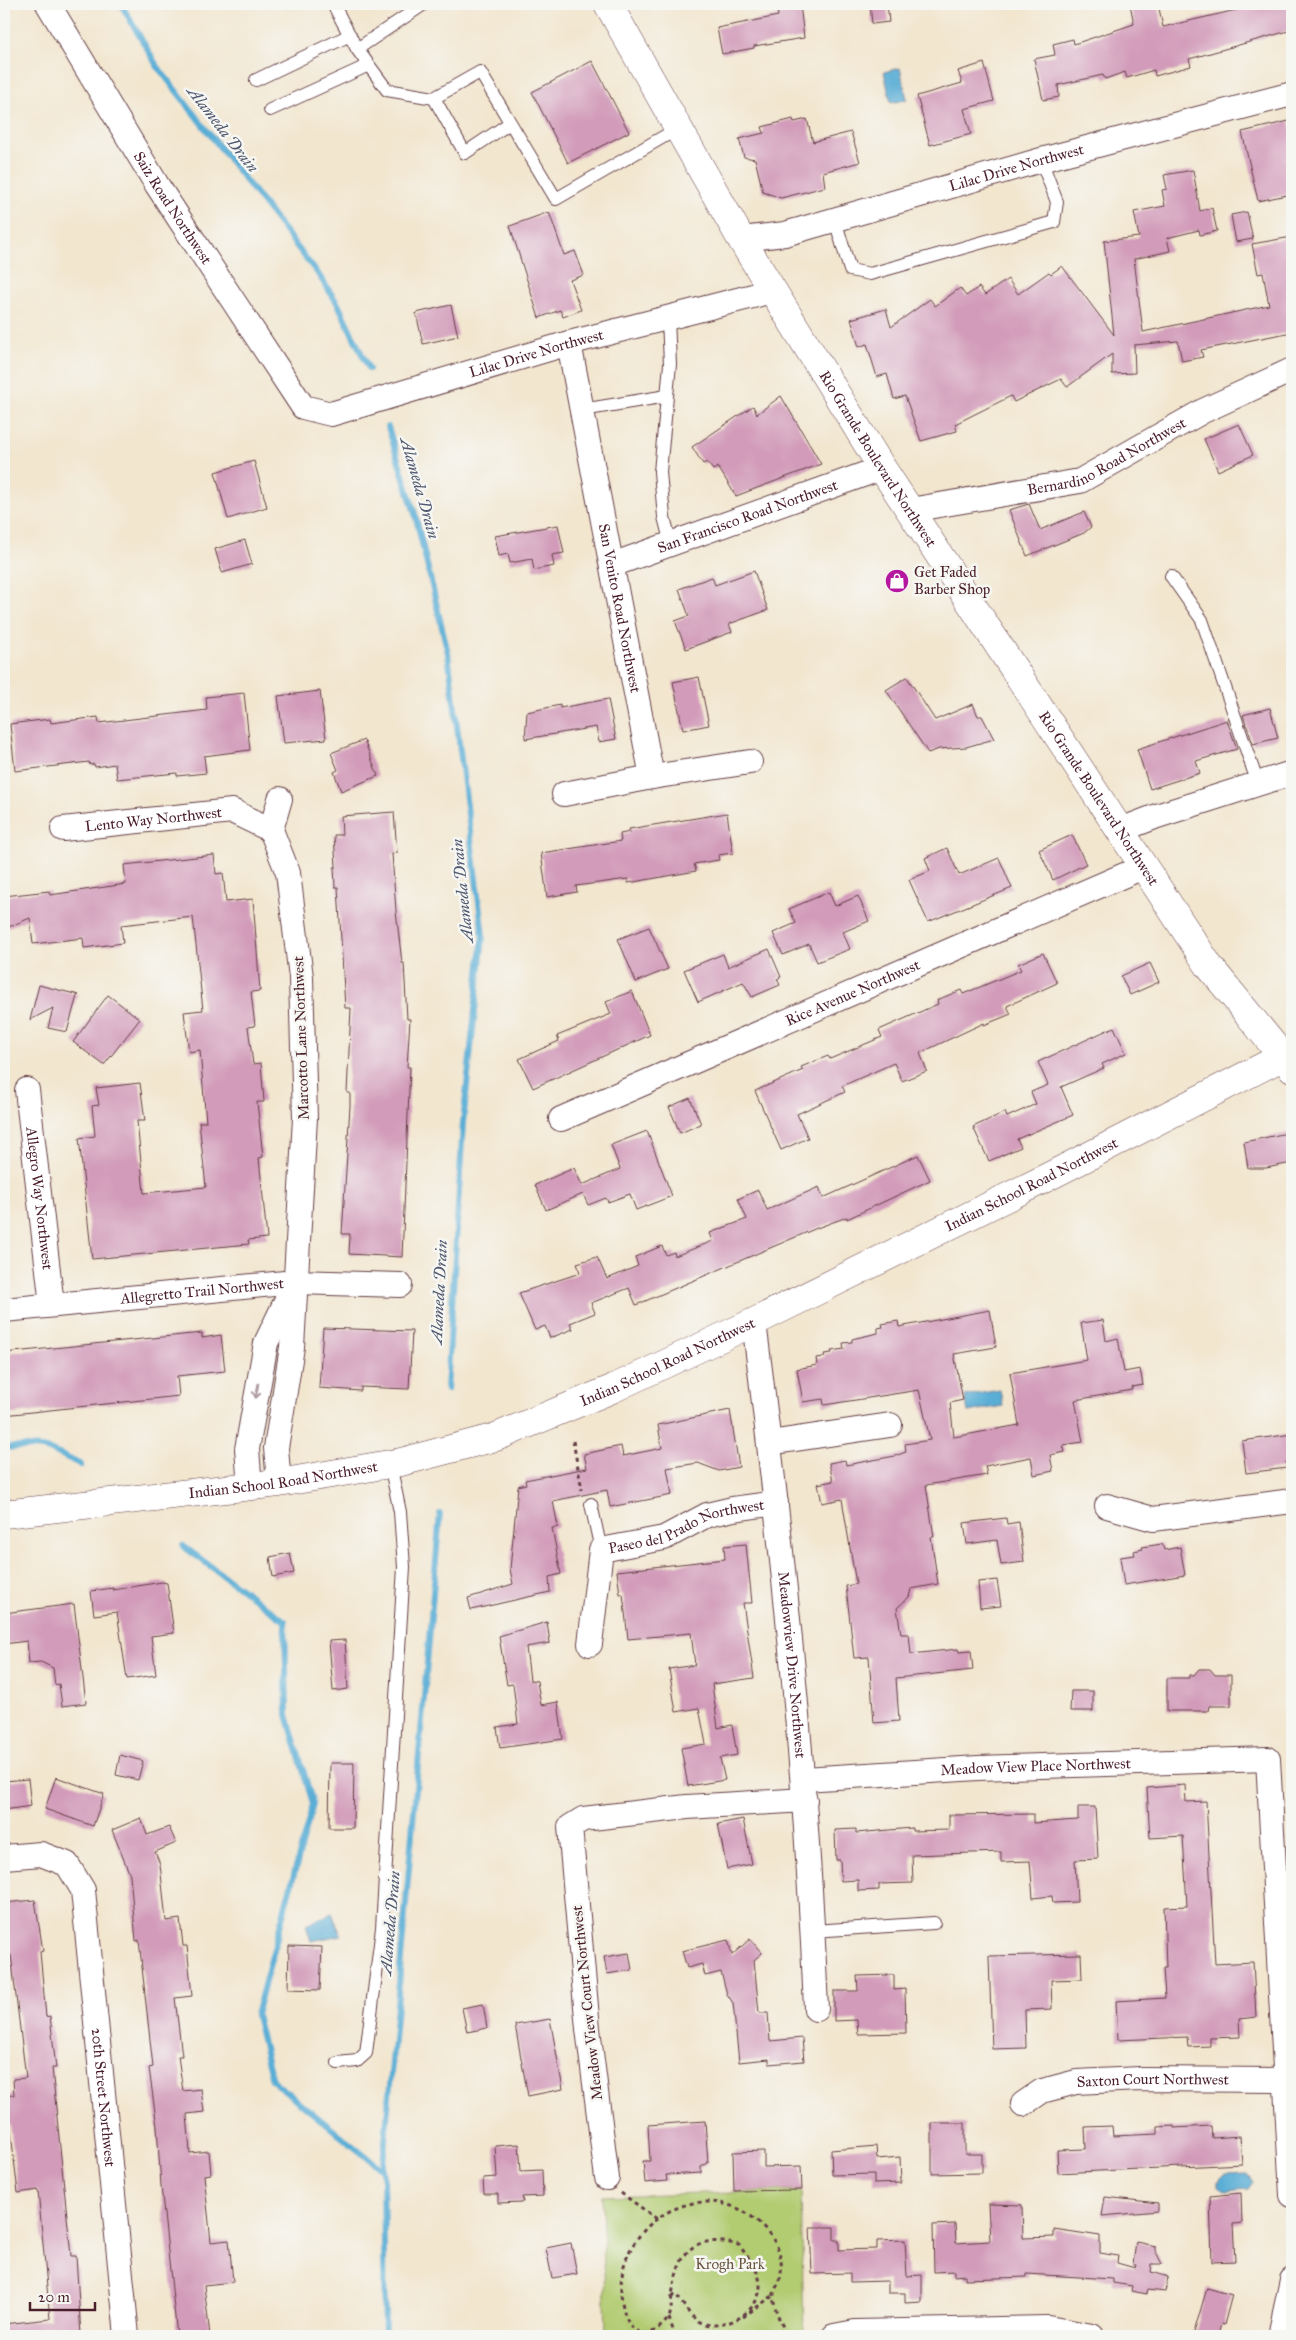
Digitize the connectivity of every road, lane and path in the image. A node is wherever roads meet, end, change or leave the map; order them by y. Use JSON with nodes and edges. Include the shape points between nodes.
{"nodes":[{"id":1,"x":48,"y":4,"type":"edge"},
{"id":2,"x":333,"y":4,"type":"edge"},
{"id":3,"x":424,"y":4,"type":"edge"},
{"id":4,"x":608,"y":4,"type":"edge"},
{"id":5,"x":350,"y":35,"type":"junction"},
{"id":6,"x":357,"y":49,"type":"junction"},
{"id":7,"x":369,"y":65,"type":"junction"},
{"id":8,"x":256,"y":80,"type":"dead end"},
{"id":9,"x":1292,"y":94,"type":"edge"},
{"id":10,"x":434,"y":98,"type":"junction"},
{"id":11,"x":270,"y":110,"type":"dead end"},
{"id":12,"x":510,"y":123,"type":"junction"},
{"id":13,"x":677,"y":129,"type":"junction"},
{"id":14,"x":1042,"y":160,"type":"junction"},
{"id":15,"x":835,"y":220,"type":"junction"},
{"id":16,"x":741,"y":239,"type":"junction"},
{"id":17,"x":772,"y":291,"type":"junction"},
{"id":18,"x":668,"y":318,"type":"junction"},
{"id":19,"x":568,"y":343,"type":"junction"},
{"id":20,"x":1292,"y":370,"type":"edge"},
{"id":21,"x":667,"y":396,"type":"junction"},
{"id":22,"x":303,"y":407,"type":"joint"},
{"id":23,"x":582,"y":410,"type":"junction"},
{"id":24,"x":882,"y":468,"type":"junction"},
{"id":25,"x":910,"y":510,"type":"junction"},
{"id":26,"x":671,"y":544,"type":"junction"},
{"id":27,"x":612,"y":566,"type":"junction"},
{"id":28,"x":1172,"y":576,"type":"dead end"},
{"id":29,"x":750,"y":762,"type":"dead end"},
{"id":30,"x":1292,"y":773,"type":"edge"},
{"id":31,"x":652,"y":777,"type":"junction"},
{"id":32,"x":1258,"y":784,"type":"junction"},
{"id":33,"x":564,"y":794,"type":"dead end"},
{"id":34,"x":280,"y":799,"type":"dead end"},
{"id":35,"x":63,"y":829,"type":"dead end"},
{"id":36,"x":271,"y":830,"type":"junction"},
{"id":37,"x":1118,"y":831,"type":"junction"},
{"id":38,"x":1143,"y":867,"type":"junction"},
{"id":39,"x":1287,"y":1063,"type":"edge"},
{"id":40,"x":28,"y":1090,"type":"dead end"},
{"id":41,"x":561,"y":1119,"type":"dead end"},
{"id":42,"x":295,"y":1282,"type":"junction"},
{"id":43,"x":400,"y":1285,"type":"dead end"},
{"id":44,"x":52,"y":1305,"type":"junction"},
{"id":45,"x":4,"y":1310,"type":"edge"},
{"id":46,"x":754,"y":1322,"type":"junction"},
{"id":47,"x":890,"y":1425,"type":"dead end"},
{"id":48,"x":573,"y":1441,"type":"dead end"},
{"id":49,"x":769,"y":1443,"type":"junction"},
{"id":50,"x":395,"y":1463,"type":"junction"},
{"id":51,"x":278,"y":1483,"type":"junction"},
{"id":52,"x":250,"y":1487,"type":"junction"},
{"id":53,"x":1292,"y":1501,"type":"edge"},
{"id":54,"x":776,"y":1503,"type":"junction"},
{"id":55,"x":591,"y":1504,"type":"joint"},
{"id":56,"x":1106,"y":1506,"type":"dead end"},
{"id":57,"x":4,"y":1514,"type":"edge"},
{"id":58,"x":601,"y":1550,"type":"junction"},
{"id":59,"x":590,"y":1644,"type":"dead end"},
{"id":60,"x":804,"y":1790,"type":"junction"},
{"id":61,"x":570,"y":1827,"type":"joint"},
{"id":62,"x":4,"y":1857,"type":"edge"},
{"id":63,"x":934,"y":1923,"type":"dead end"},
{"id":64,"x":813,"y":1931,"type":"junction"},
{"id":65,"x":816,"y":2009,"type":"dead end"},
{"id":66,"x":338,"y":2063,"type":"dead end"},
{"id":67,"x":1287,"y":2080,"type":"junction"},
{"id":68,"x":1023,"y":2104,"type":"dead end"},
{"id":69,"x":607,"y":2178,"type":"joint"},
{"id":70,"x":1292,"y":2195,"type":"edge"},
{"id":71,"x":657,"y":2219,"type":"junction"},
{"id":72,"x":1292,"y":2280,"type":"edge"},
{"id":73,"x":774,"y":2295,"type":"junction"},
{"id":74,"x":672,"y":2297,"type":"junction"},
{"id":75,"x":669,"y":2318,"type":"junction"},
{"id":76,"x":738,"y":2320,"type":"junction"},
{"id":77,"x":127,"y":2336,"type":"edge"},
{"id":78,"x":675,"y":2336,"type":"edge"},
{"id":79,"x":788,"y":2336,"type":"edge"},
{"id":80,"x":834,"y":2336,"type":"edge"},
{"id":81,"x":1092,"y":2336,"type":"edge"},
{"id":82,"x":1280,"y":2336,"type":"edge"}],
"edges":[{"from":1,"to":22,"type":"street","name":"Saiz Road Northwest","via":[[157,185]]},
{"from":2,"to":5,"type":"lane"},
{"from":3,"to":6,"type":"lane"},
{"from":4,"to":13,"type":"main road","name":"Rio Grande Boulevard Northwest"},
{"from":5,"to":6,"type":"lane"},
{"from":5,"to":8,"type":"lane"},
{"from":6,"to":7,"type":"lane"},
{"from":7,"to":10,"type":"lane","via":[[387,90]]},
{"from":7,"to":11,"type":"lane"},
{"from":9,"to":14,"type":"street","name":"Lilac Drive Northwest"},
{"from":10,"to":12,"type":"lane","via":[[480,72]]},
{"from":10,"to":12,"type":"lane","via":[[464,153]]},
{"from":12,"to":13,"type":"lane","via":[[556,199]]},
{"from":13,"to":16,"type":"main road","name":"Rio Grande Boulevard Northwest"},
{"from":14,"to":15,"type":"street","name":"Lilac Drive Northwest"},
{"from":14,"to":15,"type":"lane","via":[[1057,202],[1054,222],[870,274],[850,270]]},
{"from":15,"to":16,"type":"street","name":"Lilac Drive Northwest","via":[[786,234]]},
{"from":16,"to":17,"type":"main road","name":"Rio Grande Boulevard Northwest"},
{"from":17,"to":18,"type":"street","name":"Lilac Drive Northwest"},
{"from":17,"to":24,"type":"main road","name":"Rio Grande Boulevard Northwest"},
{"from":18,"to":19,"type":"street","name":"Lilac Drive Northwest"},
{"from":18,"to":21,"type":"lane","via":[[670,364]]},
{"from":19,"to":22,"type":"street","name":"Lilac Drive Northwest","via":[[331,414]]},
{"from":19,"to":23,"type":"street","name":"San Venito Road Northwest"},
{"from":20,"to":25,"type":"street","name":"Bernardino Road Northwest","via":[[1203,411],[1080,481]]},
{"from":21,"to":23,"type":"lane"},
{"from":21,"to":26,"type":"lane","via":[[660,472],[664,517]]},
{"from":23,"to":27,"type":"street","name":"San Venito Road Northwest"},
{"from":24,"to":25,"type":"main road","name":"Rio Grande Boulevard Northwest"},
{"from":24,"to":26,"type":"street","name":"San Francisco Road Northwest"},
{"from":25,"to":37,"type":"main road","name":"Rio Grande Boulevard Northwest"},
{"from":26,"to":27,"type":"street","name":"San Francisco Road Northwest"},
{"from":27,"to":31,"type":"street","name":"San Venito Road Northwest"},
{"from":28,"to":32,"type":"lane","via":[[1202,620]]},
{"from":29,"to":31,"type":"street"},
{"from":30,"to":32,"type":"street"},
{"from":31,"to":33,"type":"street"},
{"from":32,"to":37,"type":"street"},
{"from":34,"to":36,"type":"street"},
{"from":35,"to":36,"type":"street","name":"Lento Way Northwest","via":[[232,811]]},
{"from":36,"to":42,"type":"street","name":"Marcotto Lane Northwest","via":[[288,873],[301,977],[306,1118]]},
{"from":37,"to":38,"type":"main road","name":"Rio Grande Boulevard Northwest"},
{"from":38,"to":39,"type":"main road","name":"Rio Grande Boulevard Northwest","via":[[1209,966]]},
{"from":38,"to":41,"type":"street","name":"Rice Avenue Northwest"},
{"from":39,"to":46,"type":"main road","name":"Indian School Road Northwest"},
{"from":40,"to":44,"type":"street","name":"Allegro Way Northwest"},
{"from":42,"to":43,"type":"street","name":"Allegretto Trail Northwest"},
{"from":42,"to":44,"type":"street","name":"Allegretto Trail Northwest"},
{"from":42,"to":51,"type":"street","name":"Marcotto Lane Northwest","via":[[292,1347],[276,1448]]},
{"from":42,"to":52,"type":"street","name":"Marcotto Lane Northwest","one_way":true,"via":[[266,1344],[247,1449]]},
{"from":44,"to":45,"type":"street","name":"Allegretto Trail Northwest"},
{"from":46,"to":49,"type":"street","name":"Meadowview Drive Northwest"},
{"from":46,"to":50,"type":"main road","name":"Indian School Road Northwest","via":[[612,1389],[496,1437]]},
{"from":47,"to":49,"type":"street"},
{"from":48,"to":55,"type":"path","via":[[584,1498]]},
{"from":49,"to":54,"type":"street","name":"Meadowview Drive Northwest"},
{"from":50,"to":51,"type":"main road","name":"Indian School Road Northwest"},
{"from":50,"to":66,"type":"lane","via":[[404,1567],[382,1928],[366,2053],[357,2061]]},
{"from":51,"to":52,"type":"main road","name":"Indian School Road Northwest"},
{"from":52,"to":57,"type":"main road","name":"Indian School Road Northwest"},
{"from":53,"to":56,"type":"street","via":[[1153,1520]]},
{"from":54,"to":58,"type":"street","name":"Paseo del Prado Northwest","via":[[707,1515],[664,1538]]},
{"from":54,"to":60,"type":"street","name":"Meadowview Drive Northwest"},
{"from":55,"to":58,"type":"lane"},
{"from":58,"to":59,"type":"street","name":"Paseo del Prado Northwest"},
{"from":60,"to":61,"type":"street","name":"Meadow View Place Northwest","via":[[583,1819]]},
{"from":60,"to":64,"type":"street","name":"Meadowview Drive Northwest"},
{"from":60,"to":67,"type":"street","name":"Meadow View Place Northwest","via":[[978,1768],[1268,1759]]},
{"from":61,"to":69,"type":"street","name":"Meadow View Court Northwest","via":[[588,2029]]},
{"from":62,"to":77,"type":"street","name":"20th Street Northwest","via":[[41,1854],[67,1864],[83,1890]]},
{"from":63,"to":64,"type":"lane"},
{"from":64,"to":65,"type":"street","name":"Meadowview Drive Northwest"},
{"from":67,"to":68,"type":"street","name":"Saxton Court Northwest","via":[[1076,2082],[1042,2091]]},
{"from":67,"to":70,"type":"street"},
{"from":69,"to":71,"type":"path","via":[[618,2191]]},
{"from":71,"to":73,"type":"path","via":[[682,2204],[705,2202],[729,2205],[748,2215],[777,2245],[782,2263]]},
{"from":71,"to":75,"type":"path","via":[[642,2232],[629,2252],[622,2272],[620,2293],[624,2313],[632,2328],[643,2334],[656,2331]]},
{"from":72,"to":82,"type":"street"},
{"from":73,"to":76,"type":"path"},
{"from":73,"to":79,"type":"path"},
{"from":74,"to":75,"type":"path"},
{"from":74,"to":76,"type":"path","via":[[675,2294],[688,2313],[701,2322],[718,2325]]},
{"from":74,"to":76,"type":"path","via":[[682,2259],[696,2244],[716,2239],[739,2245],[760,2278],[752,2307]]},
{"from":75,"to":78,"type":"path"},
{"from":80,"to":81,"type":"street","via":[[855,2332],[1048,2328]]}]}
